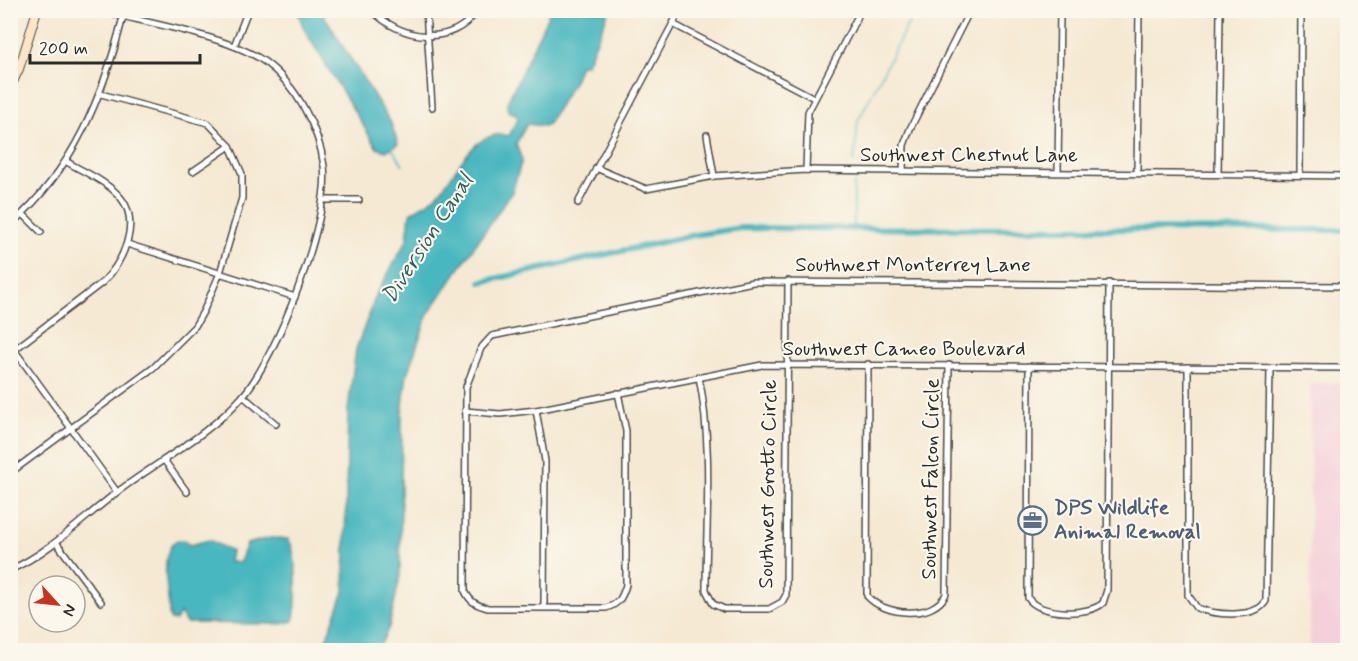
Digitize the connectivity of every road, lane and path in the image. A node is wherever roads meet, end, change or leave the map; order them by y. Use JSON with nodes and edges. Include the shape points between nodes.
{"nodes":[{"id":1,"x":37,"y":10,"type":"edge"},
{"id":2,"x":97,"y":10,"type":"edge"},
{"id":3,"x":248,"y":10,"type":"edge"},
{"id":4,"x":372,"y":10,"type":"edge"},
{"id":5,"x":426,"y":10,"type":"edge"},
{"id":6,"x":478,"y":10,"type":"edge"},
{"id":7,"x":680,"y":10,"type":"edge"},
{"id":8,"x":861,"y":10,"type":"edge"},
{"id":9,"x":970,"y":10,"type":"edge"},
{"id":10,"x":1060,"y":10,"type":"edge"},
{"id":11,"x":1139,"y":10,"type":"edge"},
{"id":12,"x":1220,"y":10,"type":"edge"},
{"id":13,"x":1301,"y":10,"type":"edge"},
{"id":14,"x":123,"y":17,"type":"junction"},
{"id":15,"x":674,"y":24,"type":"junction"},
{"id":16,"x":428,"y":36,"type":"junction"},
{"id":17,"x":234,"y":46,"type":"junction"},
{"id":18,"x":10,"y":65,"type":"edge"},
{"id":19,"x":19,"y":69,"type":"junction"},
{"id":20,"x":10,"y":87,"type":"edge"},
{"id":21,"x":101,"y":94,"type":"junction"},
{"id":22,"x":814,"y":98,"type":"junction"},
{"id":23,"x":432,"y":107,"type":"dead end"},
{"id":24,"x":707,"y":135,"type":"dead end"},
{"id":25,"x":230,"y":146,"type":"junction"},
{"id":26,"x":67,"y":162,"type":"junction"},
{"id":27,"x":596,"y":168,"type":"junction"},
{"id":28,"x":806,"y":170,"type":"junction"},
{"id":29,"x":193,"y":171,"type":"dead end"},
{"id":30,"x":903,"y":171,"type":"junction"},
{"id":31,"x":1058,"y":172,"type":"junction"},
{"id":32,"x":1137,"y":173,"type":"junction"},
{"id":33,"x":1218,"y":174,"type":"junction"},
{"id":34,"x":1300,"y":175,"type":"junction"},
{"id":35,"x":714,"y":176,"type":"junction"},
{"id":36,"x":1347,"y":176,"type":"edge"},
{"id":37,"x":324,"y":200,"type":"junction"},
{"id":38,"x":359,"y":200,"type":"dead end"},
{"id":39,"x":578,"y":203,"type":"dead end"},
{"id":40,"x":23,"y":214,"type":"junction"},
{"id":41,"x":10,"y":225,"type":"edge"},
{"id":42,"x":41,"y":232,"type":"dead end"},
{"id":43,"x":127,"y":244,"type":"junction"},
{"id":44,"x":220,"y":273,"type":"junction"},
{"id":45,"x":788,"y":281,"type":"junction"},
{"id":46,"x":1109,"y":283,"type":"junction"},
{"id":47,"x":1347,"y":286,"type":"edge"},
{"id":48,"x":295,"y":297,"type":"junction"},
{"id":49,"x":10,"y":344,"type":"edge"},
{"id":50,"x":13,"y":352,"type":"edge"},
{"id":51,"x":786,"y":364,"type":"junction"},
{"id":52,"x":868,"y":364,"type":"junction"},
{"id":53,"x":949,"y":365,"type":"junction"},
{"id":54,"x":1029,"y":366,"type":"junction"},
{"id":55,"x":1109,"y":367,"type":"junction"},
{"id":56,"x":1188,"y":367,"type":"junction"},
{"id":57,"x":1270,"y":368,"type":"junction"},
{"id":58,"x":1347,"y":368,"type":"edge"},
{"id":59,"x":699,"y":377,"type":"junction"},
{"id":60,"x":618,"y":393,"type":"junction"},
{"id":61,"x":243,"y":396,"type":"junction"},
{"id":62,"x":536,"y":410,"type":"junction"},
{"id":63,"x":465,"y":411,"type":"junction"},
{"id":64,"x":276,"y":424,"type":"dead end"},
{"id":65,"x":70,"y":429,"type":"junction"},
{"id":66,"x":164,"y":460,"type":"junction"},
{"id":67,"x":10,"y":473,"type":"edge"},
{"id":68,"x":117,"y":492,"type":"junction"},
{"id":69,"x":188,"y":492,"type":"dead end"},
{"id":70,"x":56,"y":542,"type":"junction"},
{"id":71,"x":10,"y":570,"type":"edge"},
{"id":72,"x":101,"y":602,"type":"dead end"},
{"id":73,"x":544,"y":607,"type":"junction"}],
"edges":[{"from":1,"to":19,"type":"street"},
{"from":2,"to":14,"type":"street"},
{"from":3,"to":17,"type":"street"},
{"from":4,"to":16,"type":"street","via":[[394,29]]},
{"from":5,"to":16,"type":"street"},
{"from":6,"to":16,"type":"street","via":[[459,27]]},
{"from":7,"to":15,"type":"street"},
{"from":8,"to":22,"type":"street"},
{"from":9,"to":30,"type":"street","via":[[910,129],[904,145]]},
{"from":10,"to":31,"type":"street"},
{"from":11,"to":32,"type":"street"},
{"from":12,"to":33,"type":"street"},
{"from":13,"to":34,"type":"street"},
{"from":14,"to":17,"type":"street"},
{"from":14,"to":21,"type":"street"},
{"from":15,"to":22,"type":"street"},
{"from":15,"to":27,"type":"street"},
{"from":16,"to":23,"type":"street"},
{"from":17,"to":37,"type":"street","via":[[279,75],[307,113],[324,166]]},
{"from":18,"to":19,"type":"street"},
{"from":19,"to":20,"type":"street"},
{"from":21,"to":25,"type":"street","via":[[208,123]]},
{"from":21,"to":26,"type":"street"},
{"from":22,"to":28,"type":"street","via":[[808,112]]},
{"from":24,"to":35,"type":"street"},
{"from":25,"to":29,"type":"street"},
{"from":25,"to":44,"type":"street","via":[[242,174],[242,198]]},
{"from":26,"to":40,"type":"street"},
{"from":26,"to":43,"type":"street","via":[[121,198],[130,220]]},
{"from":27,"to":35,"type":"street","name":"Southwest Chestnut Lane","via":[[646,189]]},
{"from":27,"to":39,"type":"street"},
{"from":28,"to":30,"type":"street","name":"Southwest Chestnut Lane"},
{"from":28,"to":35,"type":"street","name":"Southwest Chestnut Lane"},
{"from":30,"to":31,"type":"street","name":"Southwest Chestnut Lane"},
{"from":31,"to":32,"type":"street","name":"Southwest Chestnut Lane"},
{"from":32,"to":33,"type":"street","name":"Southwest Chestnut Lane"},
{"from":33,"to":34,"type":"street","name":"Southwest Chestnut Lane"},
{"from":34,"to":36,"type":"street","name":"Southwest Chestnut Lane"},
{"from":37,"to":38,"type":"street"},
{"from":37,"to":48,"type":"street"},
{"from":40,"to":41,"type":"street"},
{"from":40,"to":42,"type":"street"},
{"from":43,"to":44,"type":"street"},
{"from":43,"to":50,"type":"street","via":[[113,272],[103,282]]},
{"from":44,"to":48,"type":"street"},
{"from":44,"to":65,"type":"street","via":[[204,310],[178,345]]},
{"from":45,"to":46,"type":"street","name":"Southwest Monterrey Lane"},
{"from":45,"to":51,"type":"street","name":"Southwest Grotto Circle"},
{"from":45,"to":63,"type":"street","name":"Southwest Monterrey Lane","via":[[719,287],[501,333],[485,341],[466,387]]},
{"from":46,"to":47,"type":"street","name":"Southwest Monterrey Lane"},
{"from":46,"to":55,"type":"street"},
{"from":48,"to":61,"type":"street","via":[[272,353]]},
{"from":49,"to":50,"type":"street"},
{"from":50,"to":65,"type":"street"},
{"from":51,"to":52,"type":"street","name":"Southwest Cameo Boulevard"},
{"from":51,"to":59,"type":"street","name":"Southwest Cameo Boulevard"},
{"from":51,"to":59,"type":"street","name":"Southwest Grotto Circle","via":[[786,595],[769,609],[724,609],[713,604],[706,590],[706,435]]},
{"from":52,"to":53,"type":"street","name":"Southwest Cameo Boulevard"},
{"from":52,"to":53,"type":"street","name":"Southwest Falcon Circle","via":[[867,596],[875,605],[898,611],[931,609],[946,594]]},
{"from":53,"to":54,"type":"street","name":"Southwest Cameo Boulevard"},
{"from":54,"to":55,"type":"street","name":"Southwest Cameo Boulevard"},
{"from":54,"to":55,"type":"street","via":[[1028,598],[1032,605],[1046,610],[1089,611],[1103,603],[1107,590]]},
{"from":55,"to":56,"type":"street","name":"Southwest Cameo Boulevard"},
{"from":56,"to":57,"type":"street","name":"Southwest Cameo Boulevard"},
{"from":56,"to":57,"type":"street","via":[[1188,595],[1197,608],[1217,612],[1252,612],[1262,608],[1266,601]]},
{"from":57,"to":58,"type":"street","name":"Southwest Cameo Boulevard"},
{"from":59,"to":60,"type":"street","name":"Southwest Cameo Boulevard"},
{"from":60,"to":62,"type":"street","name":"Southwest Cameo Boulevard"},
{"from":60,"to":73,"type":"street","via":[[626,431],[626,585],[622,597],[606,608]]},
{"from":61,"to":64,"type":"street"},
{"from":61,"to":66,"type":"street","via":[[212,426]]},
{"from":62,"to":63,"type":"street","name":"Southwest Cameo Boulevard","via":[[500,414]]},
{"from":62,"to":73,"type":"street","via":[[545,461]]},
{"from":63,"to":73,"type":"street","via":[[468,599],[478,606]]},
{"from":65,"to":67,"type":"street"},
{"from":65,"to":68,"type":"street"},
{"from":66,"to":68,"type":"street"},
{"from":66,"to":69,"type":"street"},
{"from":68,"to":70,"type":"street"},
{"from":70,"to":71,"type":"street"},
{"from":70,"to":72,"type":"street"}]}
